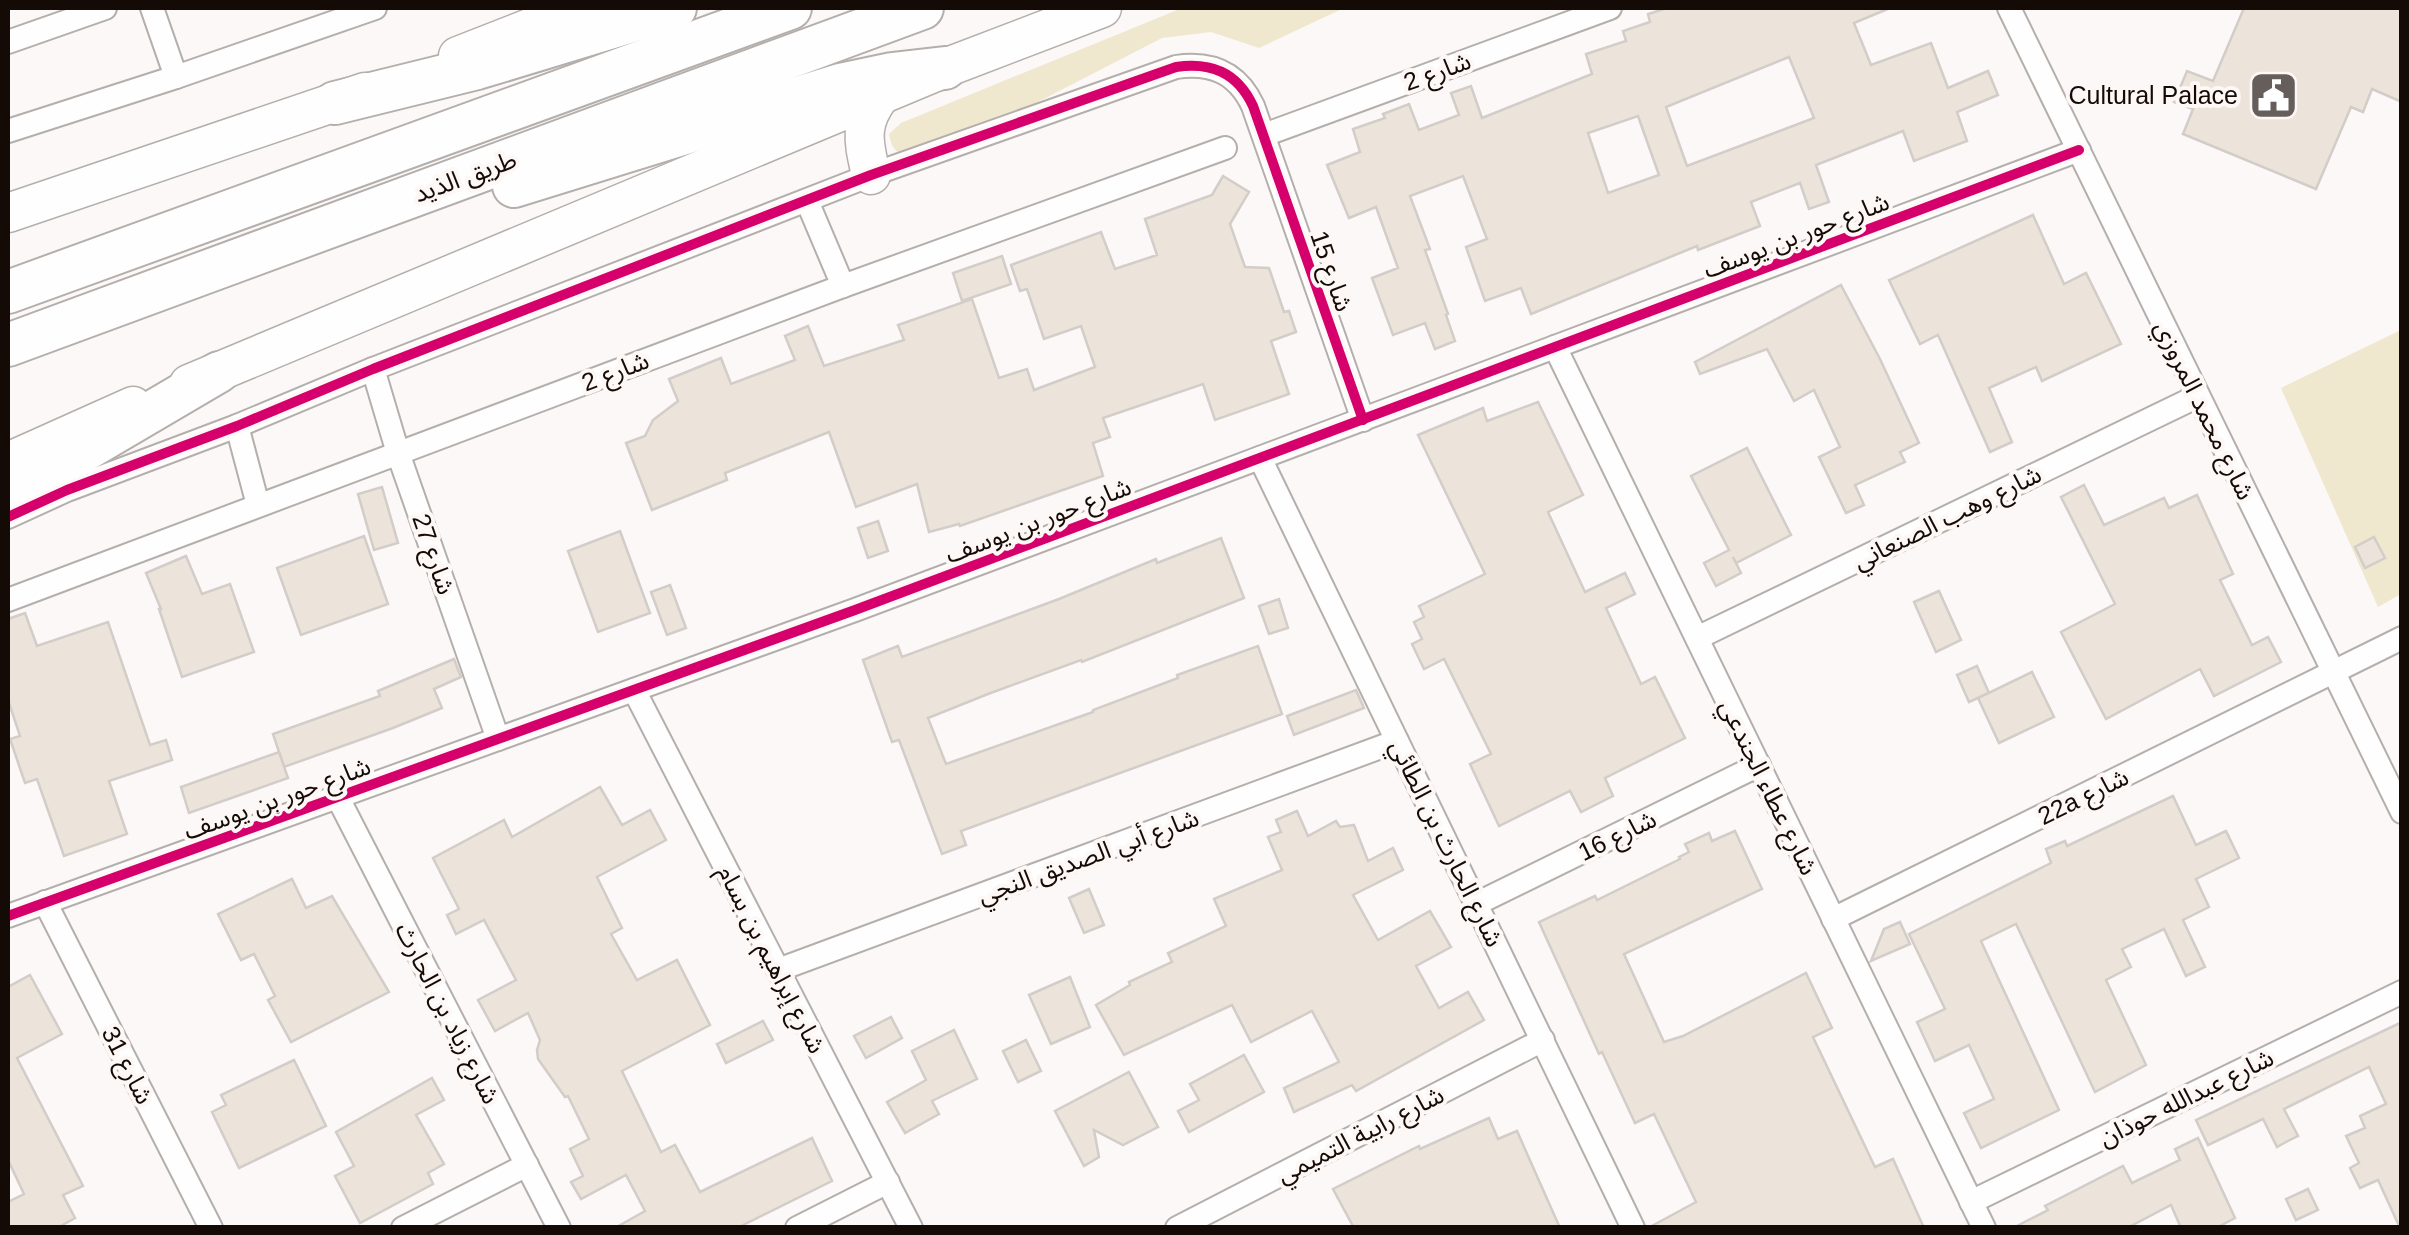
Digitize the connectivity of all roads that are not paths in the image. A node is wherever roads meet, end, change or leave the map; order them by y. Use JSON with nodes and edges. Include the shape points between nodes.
{"nodes":[{"id":1,"x":105,"y":8,"type":"edge"},
{"id":2,"x":152,"y":8,"type":"edge"},
{"id":3,"x":375,"y":8,"type":"edge"},
{"id":4,"x":581,"y":8,"type":"edge"},
{"id":5,"x":675,"y":8,"type":"edge"},
{"id":6,"x":790,"y":8,"type":"edge"},
{"id":7,"x":922,"y":8,"type":"edge"},
{"id":8,"x":1102,"y":8,"type":"edge"},
{"id":9,"x":1610,"y":8,"type":"edge"},
{"id":10,"x":2010,"y":8,"type":"edge"},
{"id":11,"x":8,"y":42,"type":"edge"},
{"id":12,"x":945,"y":68,"type":"junction"},
{"id":13,"x":176,"y":77,"type":"junction"},
{"id":14,"x":880,"y":96,"type":"junction"},
{"id":15,"x":335,"y":104,"type":"junction"},
{"id":16,"x":8,"y":132,"type":"edge"},
{"id":17,"x":1264,"y":135,"type":"junction"},
{"id":18,"x":1225,"y":148,"type":"dead end"},
{"id":19,"x":2079,"y":150,"type":"junction"},
{"id":20,"x":871,"y":176,"type":"junction"},
{"id":21,"x":807,"y":201,"type":"junction"},
{"id":22,"x":8,"y":214,"type":"edge"},
{"id":23,"x":319,"y":230,"type":"junction"},
{"id":24,"x":842,"y":286,"type":"junction"},
{"id":25,"x":8,"y":292,"type":"edge"},
{"id":26,"x":8,"y":346,"type":"edge"},
{"id":27,"x":1555,"y":347,"type":"junction"},
{"id":28,"x":372,"y":369,"type":"junction"},
{"id":29,"x":218,"y":372,"type":"junction"},
{"id":30,"x":2198,"y":396,"type":"junction"},
{"id":31,"x":1363,"y":420,"type":"junction"},
{"id":32,"x":237,"y":426,"type":"junction"},
{"id":33,"x":398,"y":453,"type":"junction"},
{"id":34,"x":1260,"y":458,"type":"junction"},
{"id":35,"x":8,"y":462,"type":"edge"},
{"id":36,"x":8,"y":496,"type":"edge"},
{"id":37,"x":258,"y":505,"type":"junction"},
{"id":38,"x":8,"y":517,"type":"edge"},
{"id":39,"x":8,"y":600,"type":"edge"},
{"id":40,"x":1697,"y":638,"type":"junction"},
{"id":41,"x":2402,"y":638,"type":"edge"},
{"id":42,"x":2333,"y":673,"type":"junction"},
{"id":43,"x":634,"y":690,"type":"junction"},
{"id":44,"x":498,"y":739,"type":"junction"},
{"id":45,"x":1397,"y":741,"type":"junction"},
{"id":46,"x":1759,"y":766,"type":"junction"},
{"id":47,"x":338,"y":798,"type":"junction"},
{"id":48,"x":2402,"y":812,"type":"edge"},
{"id":49,"x":45,"y":902,"type":"junction"},
{"id":50,"x":1476,"y":904,"type":"junction"},
{"id":51,"x":8,"y":916,"type":"edge"},
{"id":52,"x":1833,"y":918,"type":"junction"},
{"id":53,"x":778,"y":970,"type":"junction"},
{"id":54,"x":2402,"y":992,"type":"edge"},
{"id":55,"x":1543,"y":1040,"type":"junction"},
{"id":56,"x":527,"y":1164,"type":"junction"},
{"id":57,"x":888,"y":1182,"type":"junction"},
{"id":58,"x":1971,"y":1202,"type":"junction"},
{"id":59,"x":211,"y":1228,"type":"edge"},
{"id":60,"x":404,"y":1228,"type":"edge"},
{"id":61,"x":559,"y":1228,"type":"edge"},
{"id":62,"x":797,"y":1228,"type":"edge"},
{"id":63,"x":911,"y":1228,"type":"edge"},
{"id":64,"x":1177,"y":1228,"type":"edge"},
{"id":65,"x":1633,"y":1228,"type":"edge"},
{"id":66,"x":1984,"y":1228,"type":"edge"}],
"edges":[{"from":1,"to":11,"type":"street"},
{"from":2,"to":13,"type":"street"},
{"from":3,"to":13,"type":"street"},
{"from":4,"to":15,"type":"main road"},
{"from":5,"to":15,"type":"highway"},
{"from":6,"to":25,"type":"highway","name":"طريق الذيد"},
{"from":7,"to":23,"type":"highway","name":"طريق الذيد"},
{"from":8,"to":12,"type":"main road"},
{"from":9,"to":17,"type":"street","name":"شارع 2"},
{"from":10,"to":19,"type":"street","name":"شارع محمد المروزي"},
{"from":12,"to":14,"type":"main road"},
{"from":12,"to":23,"type":"highway","via":[[840,85],[420,216]]},
{"from":13,"to":16,"type":"street"},
{"from":14,"to":20,"type":"main road","via":[[864,129]]},
{"from":14,"to":29,"type":"main road"},
{"from":15,"to":22,"type":"main road"},
{"from":17,"to":20,"type":"street","name":"شارع 15","via":[[1247,93],[1195,64]]},
{"from":17,"to":31,"type":"street","name":"شارع 15"},
{"from":18,"to":24,"type":"street","name":"شارع 2"},
{"from":19,"to":27,"type":"street","name":"شارع حور بن يوسف"},
{"from":19,"to":30,"type":"street","name":"شارع محمد المروزي"},
{"from":20,"to":21,"type":"street","name":"شارع 15"},
{"from":21,"to":24,"type":"street"},
{"from":21,"to":28,"type":"street","name":"شارع 15"},
{"from":23,"to":26,"type":"highway","name":"طريق الذيد"},
{"from":24,"to":33,"type":"street","name":"شارع 2"},
{"from":27,"to":31,"type":"street","name":"شارع حور بن يوسف"},
{"from":27,"to":40,"type":"street","name":"شارع عطاء الجندعي"},
{"from":28,"to":32,"type":"street","name":"شارع 15"},
{"from":28,"to":33,"type":"street","name":"شارع 27"},
{"from":29,"to":35,"type":"main road"},
{"from":29,"to":36,"type":"highway"},
{"from":30,"to":40,"type":"street","name":"شارع وهب الصنعاني"},
{"from":30,"to":42,"type":"street","name":"شارع محمد المروزي"},
{"from":31,"to":34,"type":"street","name":"شارع حور بن يوسف"},
{"from":32,"to":37,"type":"street"},
{"from":32,"to":38,"type":"street","name":"شارع 15"},
{"from":33,"to":37,"type":"street","name":"شارع 2"},
{"from":33,"to":44,"type":"street","name":"شارع 27"},
{"from":34,"to":43,"type":"street","name":"شارع حور بن يوسف"},
{"from":34,"to":45,"type":"street","name":"شارع الحارث بن الطائي"},
{"from":37,"to":39,"type":"street","name":"شارع 2"},
{"from":40,"to":46,"type":"street","name":"شارع عطاء الجندعي"},
{"from":41,"to":42,"type":"street","name":"22a شارع"},
{"from":42,"to":48,"type":"street","name":"شارع محمد المروزي"},
{"from":42,"to":52,"type":"street","name":"22a شارع"},
{"from":43,"to":44,"type":"street","name":"شارع حور بن يوسف"},
{"from":43,"to":53,"type":"street","name":"شارع إبراهيم بن بسام"},
{"from":44,"to":47,"type":"street","name":"شارع حور بن يوسف"},
{"from":45,"to":50,"type":"street","name":"شارع الحارث بن الطائي"},
{"from":45,"to":53,"type":"street","name":"شارع أبي الصديق النجي"},
{"from":46,"to":50,"type":"street","name":"شارع 16"},
{"from":46,"to":52,"type":"street","name":"شارع عطاء الجندعي"},
{"from":47,"to":49,"type":"street","name":"شارع حور بن يوسف"},
{"from":47,"to":56,"type":"street","name":"شارع زياد بن الحارث"},
{"from":49,"to":51,"type":"street","name":"شارع حور بن يوسف"},
{"from":49,"to":59,"type":"street","name":"شارع 31"},
{"from":50,"to":55,"type":"street","name":"شارع الحارث بن الطائي"},
{"from":52,"to":58,"type":"street","name":"شارع عطاء الجندعي"},
{"from":53,"to":57,"type":"street","name":"شارع إبراهيم بن بسام"},
{"from":54,"to":58,"type":"street","name":"شارع عبدالله حوذان"},
{"from":55,"to":64,"type":"street","name":"شارع رابية التميمي"},
{"from":55,"to":65,"type":"street","name":"شارع الحارث بن الطائي"},
{"from":56,"to":60,"type":"street"},
{"from":56,"to":61,"type":"street","name":"شارع زياد بن الحارث"},
{"from":57,"to":62,"type":"street"},
{"from":57,"to":63,"type":"street","name":"شارع إبراهيم بن بسام"},
{"from":58,"to":66,"type":"street","name":"شارع عطاء الجندعي"}]}
